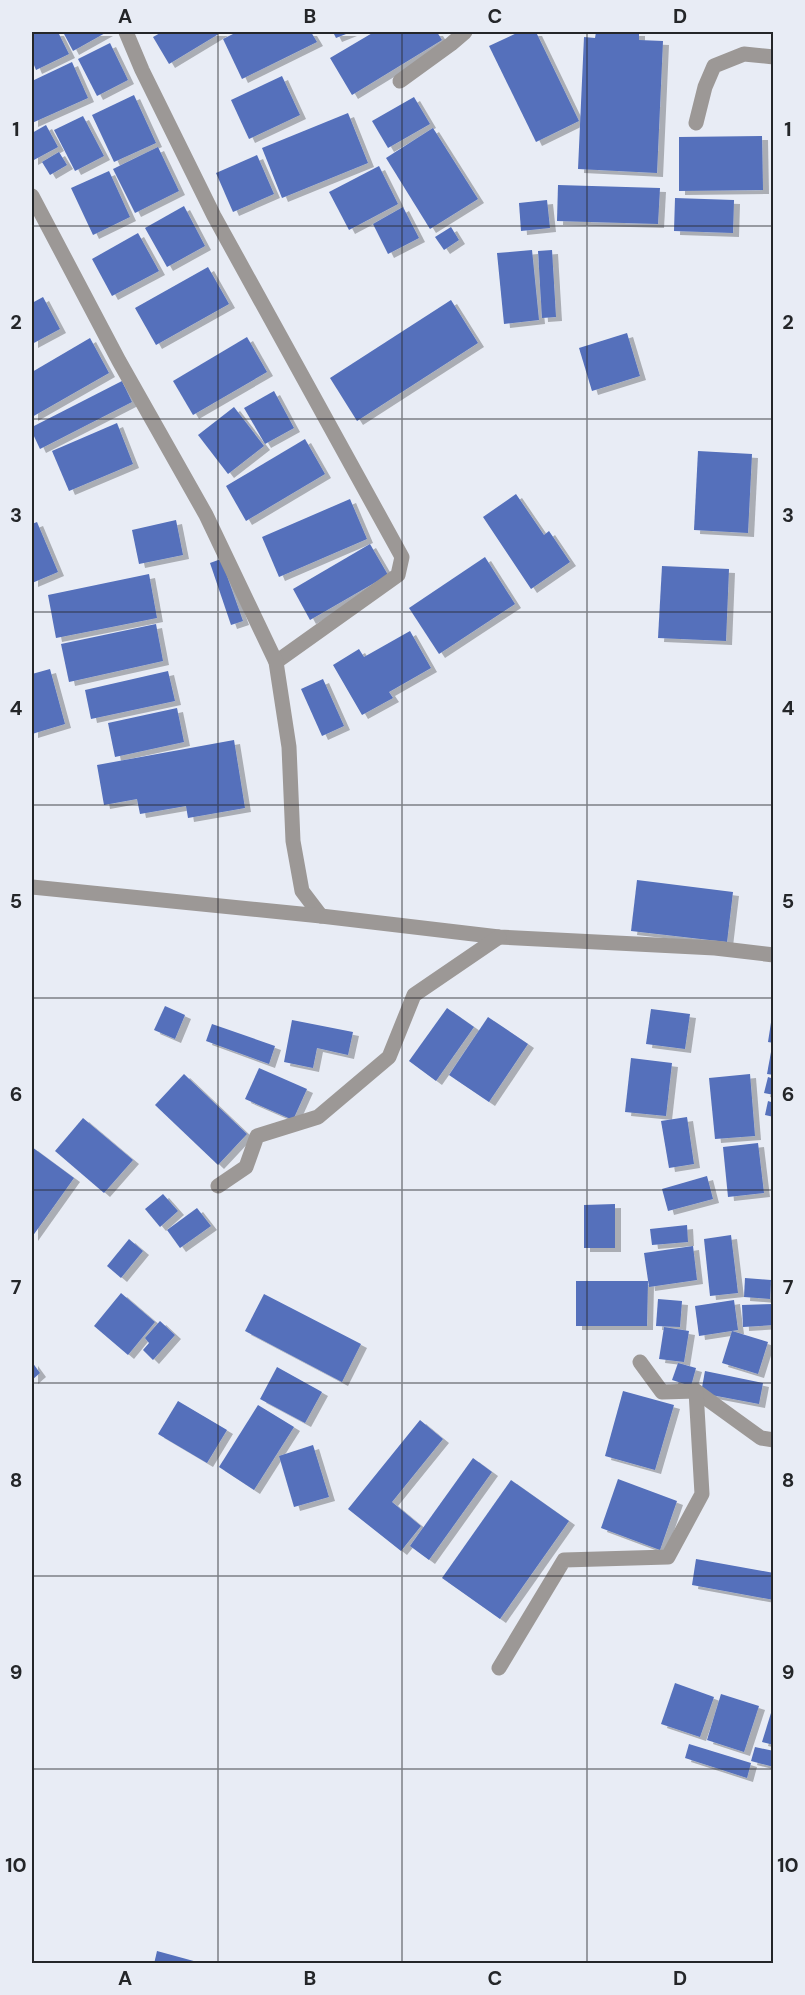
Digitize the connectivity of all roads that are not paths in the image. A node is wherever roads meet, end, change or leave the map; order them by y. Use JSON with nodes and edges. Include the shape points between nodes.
{"nodes":[{"id":1,"x":126,"y":32,"type":"edge"},
{"id":2,"x":465,"y":32,"type":"edge"},
{"id":3,"x":774,"y":57,"type":"edge"},
{"id":4,"x":400,"y":81,"type":"dead end"},
{"id":5,"x":696,"y":123,"type":"dead end"},
{"id":6,"x":32,"y":196,"type":"edge"},
{"id":7,"x":276,"y":662,"type":"junction"},
{"id":8,"x":32,"y":887,"type":"edge"},
{"id":9,"x":321,"y":916,"type":"junction"},
{"id":10,"x":500,"y":937,"type":"junction"},
{"id":11,"x":774,"y":955,"type":"edge"},
{"id":12,"x":219,"y":1186,"type":"dead end"},
{"id":13,"x":640,"y":1362,"type":"dead end"},
{"id":14,"x":696,"y":1391,"type":"junction"},
{"id":15,"x":774,"y":1440,"type":"edge"},
{"id":16,"x":499,"y":1668,"type":"dead end"}],
"edges":[{"from":1,"to":7,"type":"street","via":[[214,216],[402,557],[398,575]]},
{"from":2,"to":4,"type":"street"},
{"from":3,"to":5,"type":"street","via":[[744,54],[714,66]]},
{"from":6,"to":7,"type":"street","via":[[118,362],[206,515]]},
{"from":7,"to":9,"type":"street","via":[[289,747],[293,841],[302,891]]},
{"from":8,"to":9,"type":"street"},
{"from":9,"to":10,"type":"street"},
{"from":10,"to":11,"type":"street","via":[[715,948]]},
{"from":10,"to":12,"type":"street","via":[[414,995],[389,1057],[318,1117],[257,1136],[246,1167]]},
{"from":13,"to":14,"type":"street","via":[[662,1392]]},
{"from":14,"to":15,"type":"street","via":[[761,1438]]},
{"from":14,"to":16,"type":"street","via":[[702,1494],[668,1557],[564,1560]]}]}
